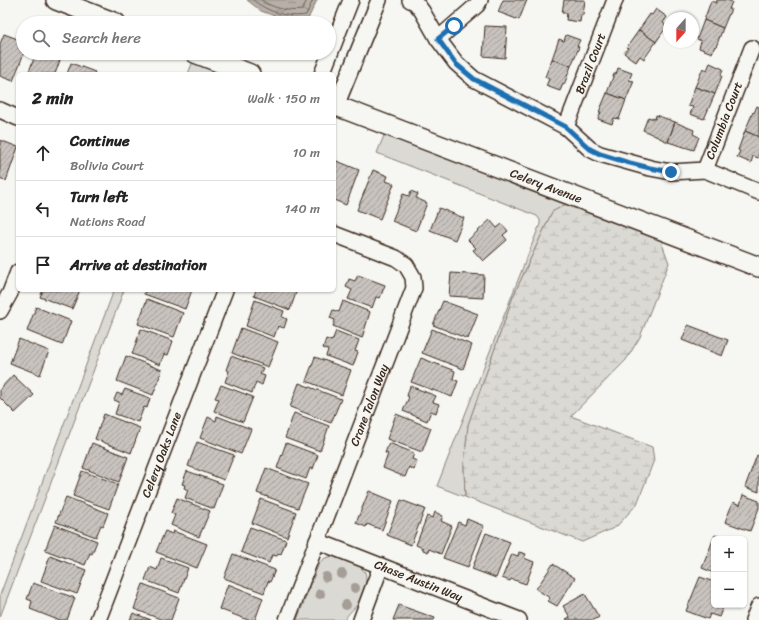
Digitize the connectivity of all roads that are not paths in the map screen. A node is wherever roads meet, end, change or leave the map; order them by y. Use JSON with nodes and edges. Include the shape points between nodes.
{"nodes":[{"id":1,"x":56,"y":0,"type":"edge"},
{"id":2,"x":351,"y":0,"type":"edge"},
{"id":3,"x":379,"y":0,"type":"edge"},
{"id":4,"x":410,"y":0,"type":"edge"},
{"id":5,"x":480,"y":0,"type":"edge"},
{"id":6,"x":615,"y":0,"type":"edge"},
{"id":7,"x":98,"y":16,"type":"edge"},
{"id":8,"x":336,"y":38,"type":"edge"},
{"id":9,"x":438,"y":39,"type":"junction"},
{"id":10,"x":752,"y":48,"type":"dead end"},
{"id":11,"x":213,"y":60,"type":"edge"},
{"id":12,"x":327,"y":60,"type":"edge"},
{"id":13,"x":245,"y":72,"type":"edge"},
{"id":14,"x":323,"y":72,"type":"edge"},
{"id":15,"x":336,"y":103,"type":"edge"},
{"id":16,"x":336,"y":105,"type":"edge"},
{"id":17,"x":0,"y":110,"type":"edge"},
{"id":18,"x":16,"y":117,"type":"edge"},
{"id":19,"x":566,"y":127,"type":"junction"},
{"id":20,"x":705,"y":170,"type":"junction"},
{"id":21,"x":759,"y":192,"type":"edge"},
{"id":22,"x":336,"y":235,"type":"edge"},
{"id":23,"x":759,"y":267,"type":"edge"},
{"id":24,"x":16,"y":277,"type":"edge"},
{"id":25,"x":224,"y":292,"type":"edge"},
{"id":26,"x":0,"y":311,"type":"edge"},
{"id":27,"x":317,"y":541,"type":"junction"},
{"id":28,"x":381,"y":566,"type":"junction"},
{"id":29,"x":759,"y":606,"type":"edge"},
{"id":30,"x":98,"y":620,"type":"edge"},
{"id":31,"x":287,"y":620,"type":"edge"},
{"id":32,"x":361,"y":620,"type":"edge"},
{"id":33,"x":520,"y":620,"type":"edge"},
{"id":34,"x":754,"y":620,"type":"edge"}],
"edges":[{"from":1,"to":7,"type":"main road"},
{"from":2,"to":8,"type":"street"},
{"from":3,"to":15,"type":"street"},
{"from":4,"to":9,"type":"street","via":[[422,11]]},
{"from":5,"to":9,"type":"street"},
{"from":6,"to":19,"type":"street","name":"Brazil Court"},
{"from":9,"to":19,"type":"street","via":[[456,64],[474,79]]},
{"from":10,"to":20,"type":"street","name":"Columbia Court"},
{"from":11,"to":13,"type":"main road"},
{"from":12,"to":14,"type":"street"},
{"from":16,"to":23,"type":"main road","name":"Celery Avenue"},
{"from":17,"to":18,"type":"street"},
{"from":19,"to":20,"type":"street","via":[[590,149],[600,154],[671,172]]},
{"from":20,"to":21,"type":"street"},
{"from":22,"to":27,"type":"street","name":"Crane Talon Way","via":[[396,258],[406,265],[413,277],[414,288]]},
{"from":24,"to":26,"type":"street"},
{"from":25,"to":30,"type":"street","name":"Celery Oaks Lane"},
{"from":27,"to":28,"type":"street","name":"Chase Austin Way"},
{"from":27,"to":31,"type":"street","name":"Crane Talon Way"},
{"from":28,"to":32,"type":"street"},
{"from":28,"to":33,"type":"street","name":"Chase Austin Way"},
{"from":29,"to":34,"type":"street"}]}
